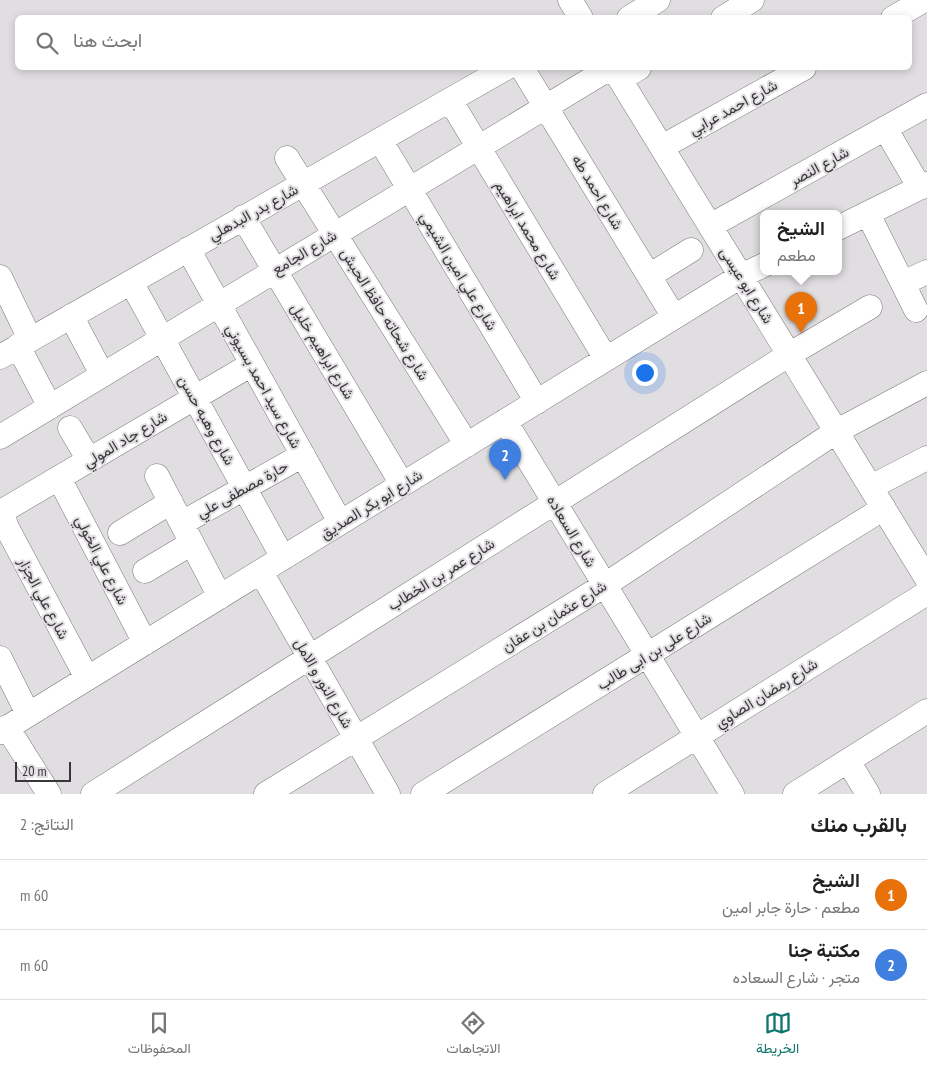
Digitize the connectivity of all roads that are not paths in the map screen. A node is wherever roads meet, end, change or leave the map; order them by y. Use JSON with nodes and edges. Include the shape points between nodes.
{"nodes":[{"id":1,"x":570,"y":0,"type":"edge"},
{"id":2,"x":658,"y":0,"type":"edge"},
{"id":3,"x":752,"y":0,"type":"edge"},
{"id":4,"x":924,"y":0,"type":"edge"},
{"id":5,"x":579,"y":15,"type":"edge"},
{"id":6,"x":634,"y":15,"type":"edge"},
{"id":7,"x":728,"y":15,"type":"edge"},
{"id":8,"x":898,"y":15,"type":"edge"},
{"id":9,"x":502,"y":70,"type":"edge"},
{"id":10,"x":523,"y":70,"type":"edge"},
{"id":11,"x":620,"y":70,"type":"edge"},
{"id":12,"x":800,"y":70,"type":"edge"},
{"id":13,"x":450,"y":100,"type":"junction"},
{"id":14,"x":927,"y":105,"type":"edge"},
{"id":15,"x":546,"y":107,"type":"junction"},
{"id":16,"x":885,"y":128,"type":"junction"},
{"id":17,"x":380,"y":140,"type":"junction"},
{"id":18,"x":478,"y":146,"type":"junction"},
{"id":19,"x":662,"y":147,"type":"junction"},
{"id":20,"x":287,"y":158,"type":"dead end"},
{"id":21,"x":304,"y":184,"type":"junction"},
{"id":22,"x":924,"y":186,"type":"edge"},
{"id":23,"x":409,"y":188,"type":"junction"},
{"id":24,"x":868,"y":214,"type":"junction"},
{"id":25,"x":244,"y":217,"type":"junction"},
{"id":26,"x":710,"y":226,"type":"junction"},
{"id":27,"x":842,"y":226,"type":"edge"},
{"id":28,"x":334,"y":233,"type":"junction"},
{"id":29,"x":188,"y":249,"type":"junction"},
{"id":30,"x":691,"y":250,"type":"dead end"},
{"id":31,"x":760,"y":267,"type":"edge"},
{"id":32,"x":275,"y":270,"type":"junction"},
{"id":33,"x":927,"y":272,"type":"edge"},
{"id":34,"x":649,"y":276,"type":"junction"},
{"id":35,"x":741,"y":276,"type":"junction"},
{"id":36,"x":0,"y":277,"type":"edge"},
{"id":37,"x":131,"y":282,"type":"junction"},
{"id":38,"x":903,"y":284,"type":"junction"},
{"id":39,"x":219,"y":304,"type":"junction"},
{"id":40,"x":870,"y":307,"type":"dead end"},
{"id":41,"x":916,"y":310,"type":"dead end"},
{"id":42,"x":71,"y":316,"type":"junction"},
{"id":43,"x":674,"y":317,"type":"junction"},
{"id":44,"x":162,"y":338,"type":"junction"},
{"id":45,"x":16,"y":347,"type":"edge"},
{"id":46,"x":790,"y":354,"type":"junction"},
{"id":47,"x":606,"y":359,"type":"junction"},
{"id":48,"x":252,"y":364,"type":"junction"},
{"id":49,"x":102,"y":374,"type":"junction"},
{"id":50,"x":927,"y":383,"type":"edge"},
{"id":51,"x":195,"y":397,"type":"junction"},
{"id":52,"x":537,"y":402,"type":"junction"},
{"id":53,"x":50,"y":407,"type":"junction"},
{"id":54,"x":505,"y":422,"type":"junction"},
{"id":55,"x":70,"y":428,"type":"dead end"},
{"id":56,"x":837,"y":431,"type":"junction"},
{"id":57,"x":0,"y":437,"type":"edge"},
{"id":58,"x":467,"y":445,"type":"junction"},
{"id":59,"x":303,"y":455,"type":"junction"},
{"id":60,"x":927,"y":458,"type":"edge"},
{"id":61,"x":90,"y":460,"type":"junction"},
{"id":62,"x":157,"y":476,"type":"dead end"},
{"id":63,"x":59,"y":478,"type":"junction"},
{"id":64,"x":402,"y":484,"type":"junction"},
{"id":65,"x":872,"y":487,"type":"junction"},
{"id":66,"x":245,"y":488,"type":"junction"},
{"id":67,"x":171,"y":502,"type":"junction"},
{"id":68,"x":554,"y":502,"type":"junction"},
{"id":69,"x":884,"y":508,"type":"junction"},
{"id":70,"x":4,"y":518,"type":"joint"},
{"id":71,"x":340,"y":522,"type":"junction"},
{"id":72,"x":120,"y":533,"type":"dead end"},
{"id":73,"x":187,"y":533,"type":"junction"},
{"id":74,"x":921,"y":555,"type":"edge"},
{"id":75,"x":283,"y":558,"type":"junction"},
{"id":76,"x":145,"y":571,"type":"dead end"},
{"id":77,"x":261,"y":572,"type":"junction"},
{"id":78,"x":927,"y":579,"type":"edge"},
{"id":79,"x":605,"y":585,"type":"junction"},
{"id":80,"x":927,"y":593,"type":"edge"},
{"id":81,"x":220,"y":597,"type":"junction"},
{"id":82,"x":145,"y":643,"type":"junction"},
{"id":83,"x":648,"y":655,"type":"junction"},
{"id":84,"x":310,"y":657,"type":"junction"},
{"id":85,"x":0,"y":658,"type":"edge"},
{"id":86,"x":87,"y":678,"type":"junction"},
{"id":87,"x":927,"y":712,"type":"edge"},
{"id":88,"x":28,"y":714,"type":"junction"},
{"id":89,"x":4,"y":729,"type":"edge"},
{"id":90,"x":697,"y":736,"type":"junction"},
{"id":91,"x":356,"y":739,"type":"junction"},
{"id":92,"x":848,"y":761,"type":"junction"},
{"id":93,"x":49,"y":794,"type":"edge"},
{"id":94,"x":93,"y":794,"type":"edge"},
{"id":95,"x":266,"y":794,"type":"edge"},
{"id":96,"x":388,"y":794,"type":"edge"},
{"id":97,"x":423,"y":794,"type":"edge"},
{"id":98,"x":605,"y":794,"type":"edge"},
{"id":99,"x":732,"y":794,"type":"edge"},
{"id":100,"x":795,"y":794,"type":"edge"},
{"id":101,"x":868,"y":794,"type":"edge"}],
"edges":[{"from":1,"to":5,"type":"street"},
{"from":2,"to":6,"type":"street"},
{"from":3,"to":7,"type":"street"},
{"from":4,"to":8,"type":"street"},
{"from":9,"to":13,"type":"street","name":"شارع بدر البدهلي"},
{"from":10,"to":15,"type":"street","name":"شارع احمد طه"},
{"from":11,"to":15,"type":"street","name":"شارع الجامع"},
{"from":11,"to":19,"type":"street","name":"شارع ابو عيسى"},
{"from":12,"to":19,"type":"street","name":"شارع احمد عرابي"},
{"from":13,"to":17,"type":"street","name":"شارع بدر البدهلي"},
{"from":13,"to":18,"type":"street","name":"شارع محمد ابراهيم"},
{"from":14,"to":16,"type":"street","name":"شارع النصر"},
{"from":15,"to":18,"type":"street","name":"شارع الجامع"},
{"from":15,"to":34,"type":"street","name":"شارع احمد طه"},
{"from":16,"to":22,"type":"street"},
{"from":16,"to":26,"type":"street","name":"شارع النصر"},
{"from":17,"to":21,"type":"street","name":"شارع بدر البدهلي"},
{"from":17,"to":23,"type":"street","name":"شارع علي امين الشيمي"},
{"from":18,"to":23,"type":"street","name":"شارع الجامع"},
{"from":18,"to":47,"type":"street","name":"شارع محمد ابراهيم"},
{"from":19,"to":26,"type":"street","name":"شارع ابو عيسى"},
{"from":20,"to":21,"type":"street","name":"شارع شحاته حافظ الحبش"},
{"from":21,"to":25,"type":"street","name":"شارع بدر البدهلي"},
{"from":21,"to":28,"type":"street","name":"شارع شحاته حافظ الحبش"},
{"from":22,"to":24,"type":"street"},
{"from":23,"to":28,"type":"street","name":"شارع الجامع"},
{"from":23,"to":52,"type":"street","name":"شارع علي امين الشيمي"},
{"from":24,"to":27,"type":"street"},
{"from":24,"to":38,"type":"street"},
{"from":25,"to":29,"type":"street","name":"شارع بدر البدهلي"},
{"from":25,"to":32,"type":"street","name":"شارع ابراهيم خليل"},
{"from":26,"to":35,"type":"street","name":"شارع ابو عيسى"},
{"from":28,"to":32,"type":"street","name":"شارع الجامع"},
{"from":28,"to":58,"type":"street","name":"شارع شحاته حافظ الحبش"},
{"from":29,"to":37,"type":"street","name":"شارع بدر البدهلي"},
{"from":29,"to":39,"type":"street","name":"شارع سيد احمد بسيوني"},
{"from":30,"to":34,"type":"street"},
{"from":31,"to":35,"type":"street","name":"شارع ابو بكر الصديق"},
{"from":32,"to":39,"type":"street","name":"شارع الجامع"},
{"from":32,"to":64,"type":"street","name":"شارع ابراهيم خليل"},
{"from":33,"to":38,"type":"street"},
{"from":34,"to":43,"type":"street","name":"شارع احمد طه"},
{"from":35,"to":43,"type":"street","name":"شارع ابو بكر الصديق"},
{"from":35,"to":46,"type":"street","name":"شارع ابو عيسى"},
{"from":36,"to":45,"type":"street"},
{"from":37,"to":42,"type":"street","name":"شارع بدر البدهلي"},
{"from":37,"to":44,"type":"street","name":"شارع وهبه حسن"},
{"from":38,"to":41,"type":"street"},
{"from":39,"to":44,"type":"street","name":"شارع الجامع"},
{"from":39,"to":48,"type":"street","name":"شارع سيد احمد بسيوني"},
{"from":40,"to":46,"type":"street","name":"شارع عمر بن الخطاب"},
{"from":42,"to":45,"type":"street","name":"شارع بدر البدهلي"},
{"from":42,"to":49,"type":"street"},
{"from":43,"to":47,"type":"street","name":"شارع ابو بكر الصديق"},
{"from":44,"to":49,"type":"street","name":"شارع الجامع"},
{"from":44,"to":51,"type":"street","name":"شارع وهبه حسن"},
{"from":45,"to":53,"type":"street"},
{"from":46,"to":56,"type":"street","name":"شارع ابو عيسى"},
{"from":46,"to":68,"type":"street","name":"شارع عمر بن الخطاب"},
{"from":47,"to":52,"type":"street","name":"شارع ابو بكر الصديق"},
{"from":48,"to":51,"type":"street","name":"شارع جاد المولي"},
{"from":48,"to":59,"type":"street","name":"شارع سيد احمد بسيوني"},
{"from":49,"to":53,"type":"street","name":"شارع الجامع"},
{"from":50,"to":56,"type":"street","name":"شارع عثمان بن عفان"},
{"from":51,"to":61,"type":"street","name":"شارع جاد المولي"},
{"from":51,"to":66,"type":"street","name":"شارع وهبه حسن"},
{"from":52,"to":54,"type":"street","name":"شارع ابو بكر الصديق"},
{"from":53,"to":57,"type":"street","name":"شارع الجامع"},
{"from":54,"to":58,"type":"street","name":"شارع ابو بكر الصديق"},
{"from":54,"to":68,"type":"street","name":"شارع السعاده"},
{"from":55,"to":61,"type":"street"},
{"from":56,"to":65,"type":"street","name":"شارع ابو عيسى"},
{"from":56,"to":79,"type":"street","name":"شارع عثمان بن عفان"},
{"from":58,"to":64,"type":"street","name":"شارع ابو بكر الصديق"},
{"from":59,"to":66,"type":"street","name":"حارة مصطفى علي"},
{"from":59,"to":71,"type":"street","name":"شارع سيد احمد بسيوني"},
{"from":60,"to":65,"type":"street"},
{"from":61,"to":63,"type":"street","name":"شارع جاد المولي"},
{"from":62,"to":67,"type":"street"},
{"from":63,"to":70,"type":"street","name":"شارع جاد المولي","via":[[6,509]]},
{"from":63,"to":82,"type":"street","name":"شارع علي الخولي"},
{"from":64,"to":71,"type":"street","name":"شارع ابو بكر الصديق"},
{"from":65,"to":69,"type":"street","name":"شارع ابو عيسى"},
{"from":66,"to":73,"type":"street","name":"حارة مصطفى علي"},
{"from":66,"to":75,"type":"street","name":"شارع وهبه حسن"},
{"from":67,"to":72,"type":"street"},
{"from":67,"to":73,"type":"street"},
{"from":68,"to":79,"type":"street","name":"شارع السعاده"},
{"from":68,"to":84,"type":"street","name":"شارع عمر بن الخطاب"},
{"from":69,"to":74,"type":"street","name":"شارع ابو عيسى"},
{"from":69,"to":83,"type":"street","name":"شارع على بن ابى طالب"},
{"from":70,"to":86,"type":"street","name":"شارع علي الجزار"},
{"from":71,"to":75,"type":"street","name":"شارع ابو بكر الصديق"},
{"from":73,"to":76,"type":"street","name":"حارة مصطفى علي"},
{"from":73,"to":81,"type":"street"},
{"from":74,"to":78,"type":"street","name":"شارع ابو عيسى"},
{"from":75,"to":77,"type":"street","name":"شارع ابو بكر الصديق"},
{"from":77,"to":81,"type":"street","name":"شارع ابو بكر الصديق"},
{"from":77,"to":84,"type":"street","name":"شارع النور و الامل"},
{"from":79,"to":83,"type":"street","name":"شارع السعاده"},
{"from":79,"to":91,"type":"street","name":"شارع عثمان بن عفان"},
{"from":80,"to":90,"type":"street","name":"شارع رمضان الصاوي"},
{"from":81,"to":82,"type":"street","name":"شارع ابو بكر الصديق"},
{"from":82,"to":86,"type":"street","name":"شارع ابو بكر الصديق"},
{"from":83,"to":90,"type":"street","name":"شارع السعاده"},
{"from":83,"to":97,"type":"street","name":"شارع على بن ابى طالب"},
{"from":84,"to":91,"type":"street","name":"شارع النور و الامل"},
{"from":84,"to":94,"type":"street","name":"شارع عمر بن الخطاب"},
{"from":85,"to":88,"type":"street"},
{"from":86,"to":88,"type":"street","name":"شارع ابو بكر الصديق"},
{"from":87,"to":92,"type":"street"},
{"from":88,"to":89,"type":"street","name":"شارع ابو بكر الصديق"},
{"from":89,"to":93,"type":"street"},
{"from":90,"to":98,"type":"street","name":"شارع رمضان الصاوي"},
{"from":90,"to":99,"type":"street","name":"شارع السعاده"},
{"from":91,"to":95,"type":"street","name":"شارع عثمان بن عفان"},
{"from":91,"to":96,"type":"street","name":"شارع النور و الامل"},
{"from":92,"to":100,"type":"street"},
{"from":92,"to":101,"type":"street"}]}
